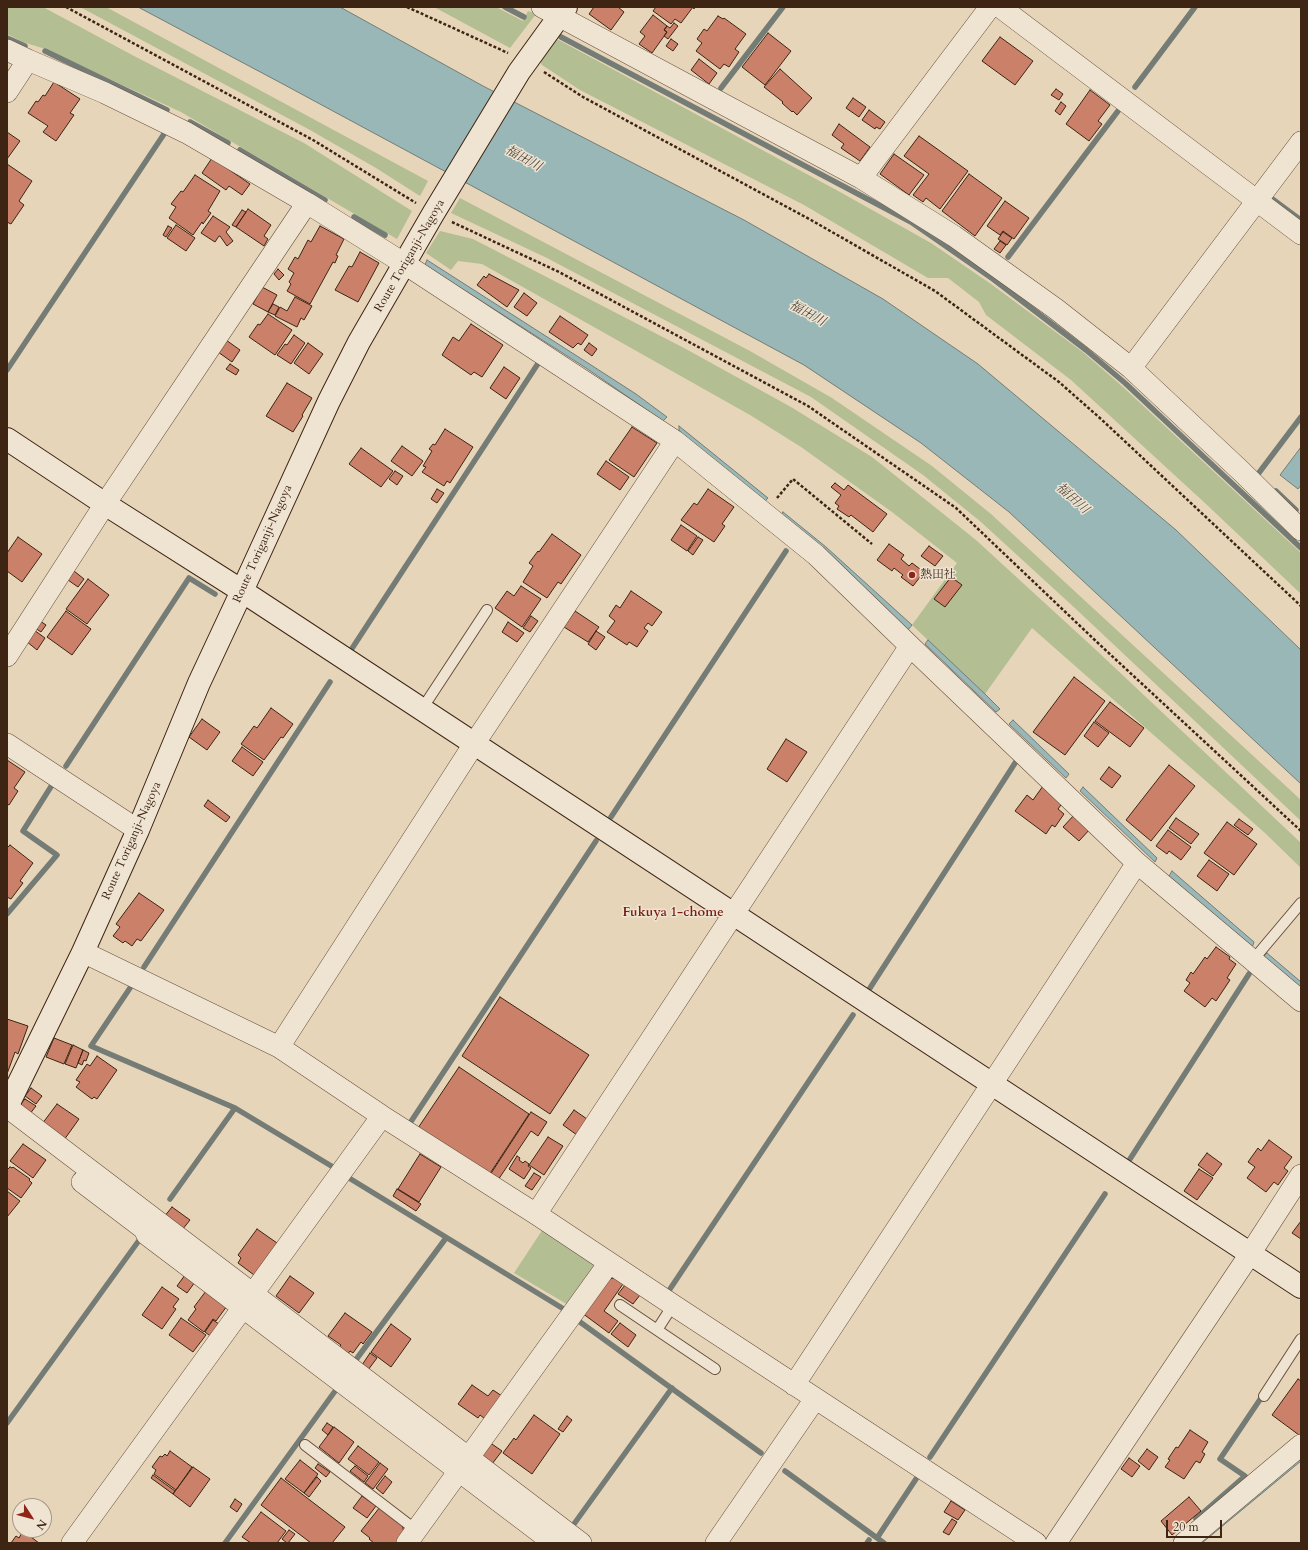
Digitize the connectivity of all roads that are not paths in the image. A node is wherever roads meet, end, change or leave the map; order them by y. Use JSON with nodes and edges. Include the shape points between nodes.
{"nodes":[{"id":1,"x":990,"y":7,"type":"edge"},
{"id":2,"x":1000,"y":7,"type":"edge"},
{"id":3,"x":556,"y":10,"type":"edge"},
{"id":4,"x":7,"y":50,"type":"edge"},
{"id":5,"x":28,"y":60,"type":"junction"},
{"id":6,"x":7,"y":92,"type":"edge"},
{"id":7,"x":1301,"y":142,"type":"edge"},
{"id":8,"x":860,"y":178,"type":"junction"},
{"id":9,"x":1257,"y":201,"type":"junction"},
{"id":10,"x":307,"y":203,"type":"junction"},
{"id":11,"x":1301,"y":234,"type":"edge"},
{"id":12,"x":405,"y":264,"type":"junction"},
{"id":13,"x":1131,"y":368,"type":"junction"},
{"id":14,"x":7,"y":439,"type":"edge"},
{"id":15,"x":675,"y":441,"type":"junction"},
{"id":16,"x":105,"y":504,"type":"junction"},
{"id":17,"x":1301,"y":530,"type":"edge"},
{"id":18,"x":242,"y":591,"type":"junction"},
{"id":19,"x":487,"y":610,"type":"dead end"},
{"id":20,"x":910,"y":646,"type":"junction"},
{"id":21,"x":7,"y":656,"type":"edge"},
{"id":22,"x":422,"y":709,"type":"junction"},
{"id":23,"x":7,"y":744,"type":"edge"},
{"id":24,"x":474,"y":744,"type":"junction"},
{"id":25,"x":138,"y":830,"type":"junction"},
{"id":26,"x":1138,"y":863,"type":"junction"},
{"id":27,"x":1301,"y":903,"type":"edge"},
{"id":28,"x":734,"y":914,"type":"junction"},
{"id":29,"x":83,"y":952,"type":"junction"},
{"id":30,"x":1253,"y":960,"type":"junction"},
{"id":31,"x":1301,"y":1001,"type":"edge"},
{"id":32,"x":279,"y":1047,"type":"junction"},
{"id":33,"x":992,"y":1084,"type":"junction"},
{"id":34,"x":7,"y":1107,"type":"edge"},
{"id":35,"x":382,"y":1116,"type":"junction"},
{"id":36,"x":7,"y":1124,"type":"edge"},
{"id":37,"x":1301,"y":1175,"type":"edge"},
{"id":38,"x":536,"y":1214,"type":"junction"},
{"id":39,"x":1250,"y":1254,"type":"junction"},
{"id":40,"x":609,"y":1263,"type":"junction"},
{"id":41,"x":1301,"y":1287,"type":"edge"},
{"id":42,"x":248,"y":1301,"type":"junction"},
{"id":43,"x":620,"y":1305,"type":"dead end"},
{"id":44,"x":673,"y":1305,"type":"junction"},
{"id":45,"x":657,"y":1330,"type":"junction"},
{"id":46,"x":1301,"y":1339,"type":"edge"},
{"id":47,"x":715,"y":1369,"type":"dead end"},
{"id":48,"x":794,"y":1385,"type":"junction"},
{"id":49,"x":1264,"y":1396,"type":"dead end"},
{"id":50,"x":815,"y":1399,"type":"junction"},
{"id":51,"x":305,"y":1445,"type":"dead end"},
{"id":52,"x":1301,"y":1445,"type":"edge"},
{"id":53,"x":464,"y":1464,"type":"junction"},
{"id":54,"x":412,"y":1537,"type":"edge"},
{"id":55,"x":72,"y":1543,"type":"edge"},
{"id":56,"x":554,"y":1543,"type":"edge"},
{"id":57,"x":581,"y":1543,"type":"edge"},
{"id":58,"x":716,"y":1543,"type":"edge"},
{"id":59,"x":1036,"y":1543,"type":"edge"},
{"id":60,"x":1056,"y":1543,"type":"edge"},
{"id":61,"x":1184,"y":1543,"type":"edge"}],
"edges":[{"from":1,"to":8,"type":"street"},
{"from":2,"to":9,"type":"street"},
{"from":3,"to":8,"type":"street"},
{"from":3,"to":12,"type":"street","name":"Route Toriganji-Nagoya"},
{"from":4,"to":5,"type":"street"},
{"from":5,"to":6,"type":"street"},
{"from":5,"to":10,"type":"street","via":[[105,93],[187,133]]},
{"from":7,"to":9,"type":"street"},
{"from":8,"to":13,"type":"street","via":[[954,236],[1056,309]]},
{"from":9,"to":11,"type":"street"},
{"from":9,"to":13,"type":"street"},
{"from":10,"to":12,"type":"street"},
{"from":10,"to":16,"type":"street"},
{"from":12,"to":15,"type":"street"},
{"from":12,"to":18,"type":"street","name":"Route Toriganji-Nagoya","via":[[359,342],[329,401]]},
{"from":13,"to":17,"type":"street"},
{"from":14,"to":16,"type":"street"},
{"from":15,"to":20,"type":"street","via":[[816,555]]},
{"from":15,"to":24,"type":"street"},
{"from":16,"to":18,"type":"street"},
{"from":16,"to":21,"type":"street"},
{"from":18,"to":22,"type":"street"},
{"from":18,"to":25,"type":"street","name":"Route Toriganji-Nagoya","via":[[199,683]]},
{"from":19,"to":22,"type":"lane"},
{"from":20,"to":26,"type":"street"},
{"from":20,"to":28,"type":"street"},
{"from":22,"to":24,"type":"street"},
{"from":23,"to":25,"type":"street"},
{"from":24,"to":28,"type":"street"},
{"from":24,"to":32,"type":"street"},
{"from":25,"to":29,"type":"street","name":"Route Toriganji-Nagoya"},
{"from":26,"to":30,"type":"street"},
{"from":26,"to":33,"type":"street"},
{"from":27,"to":30,"type":"lane"},
{"from":28,"to":33,"type":"street"},
{"from":28,"to":38,"type":"street"},
{"from":29,"to":32,"type":"street"},
{"from":29,"to":34,"type":"street","name":"Route Toriganji-Nagoya"},
{"from":30,"to":31,"type":"street"},
{"from":32,"to":35,"type":"street"},
{"from":33,"to":39,"type":"street"},
{"from":33,"to":48,"type":"street"},
{"from":34,"to":42,"type":"street"},
{"from":35,"to":38,"type":"street"},
{"from":35,"to":42,"type":"street"},
{"from":36,"to":42,"type":"street","via":[[144,1229],[147,1235]]},
{"from":37,"to":39,"type":"street"},
{"from":38,"to":40,"type":"street"},
{"from":39,"to":41,"type":"street"},
{"from":39,"to":60,"type":"street"},
{"from":40,"to":44,"type":"street"},
{"from":40,"to":53,"type":"street"},
{"from":42,"to":53,"type":"street"},
{"from":42,"to":55,"type":"street"},
{"from":43,"to":45,"type":"lane"},
{"from":44,"to":45,"type":"lane"},
{"from":44,"to":48,"type":"street"},
{"from":45,"to":47,"type":"lane"},
{"from":46,"to":49,"type":"lane"},
{"from":48,"to":50,"type":"street"},
{"from":50,"to":58,"type":"street"},
{"from":50,"to":59,"type":"street"},
{"from":51,"to":54,"type":"lane"},
{"from":52,"to":61,"type":"street"},
{"from":53,"to":54,"type":"street"},
{"from":53,"to":56,"type":"street"},
{"from":53,"to":57,"type":"street"}]}
